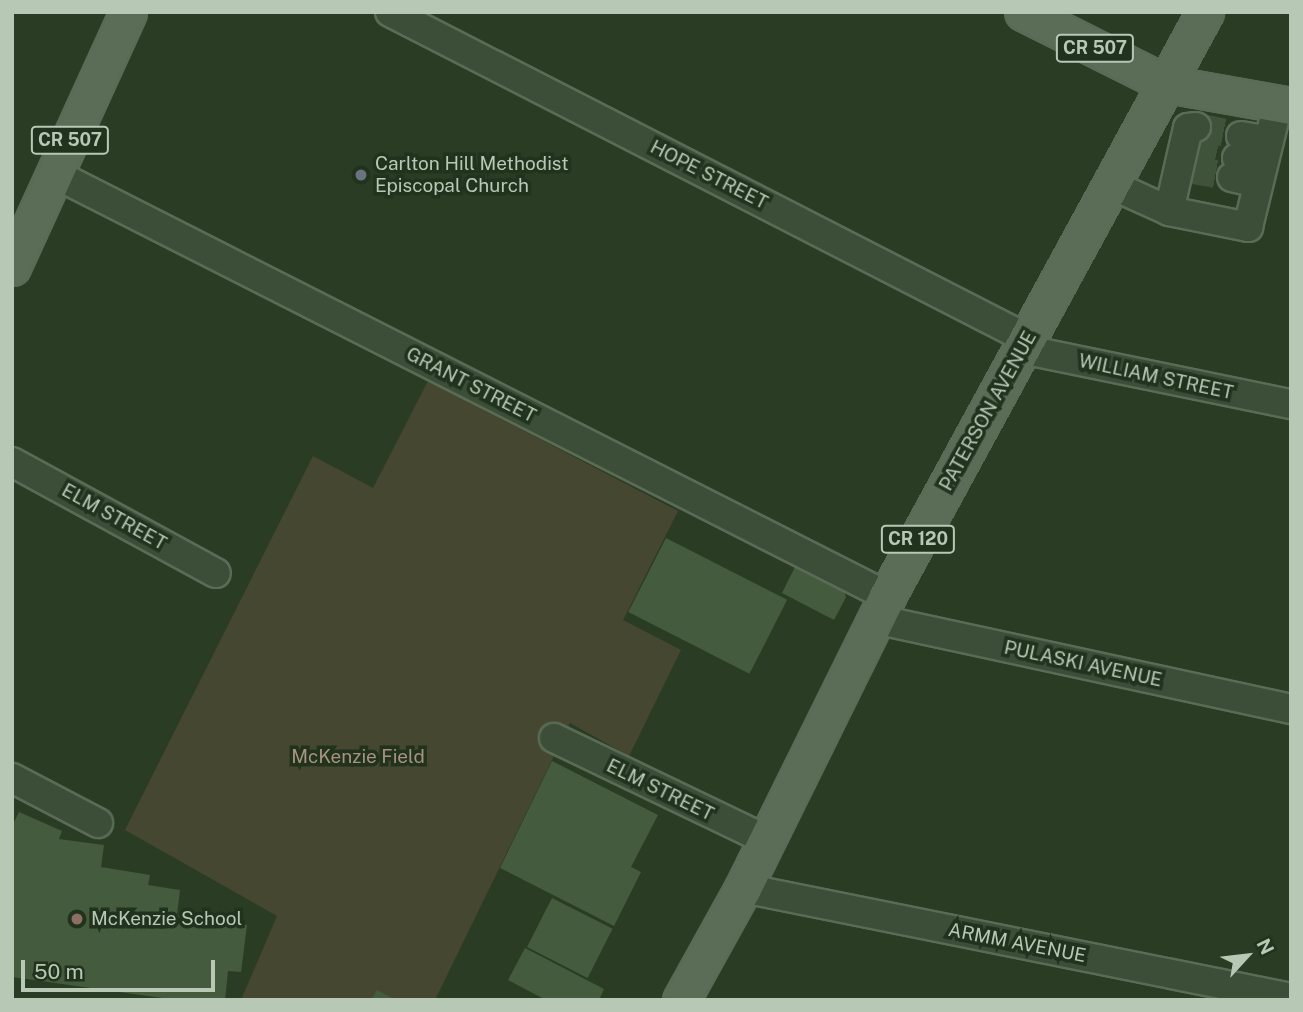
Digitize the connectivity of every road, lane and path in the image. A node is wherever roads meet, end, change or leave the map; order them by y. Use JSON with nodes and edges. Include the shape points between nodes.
{"nodes":[{"id":1,"x":128,"y":12,"type":"edge"},
{"id":2,"x":390,"y":12,"type":"edge"},
{"id":3,"x":1023,"y":12,"type":"edge"},
{"id":4,"x":1205,"y":12,"type":"edge"},
{"id":5,"x":1167,"y":85,"type":"junction"},
{"id":6,"x":1284,"y":105,"type":"edge"},
{"id":7,"x":1187,"y":152,"type":"dead end"},
{"id":8,"x":55,"y":174,"type":"junction"},
{"id":9,"x":1112,"y":185,"type":"junction"},
{"id":10,"x":1169,"y":211,"type":"junction"},
{"id":11,"x":12,"y":267,"type":"edge"},
{"id":12,"x":1025,"y":344,"type":"junction"},
{"id":13,"x":1291,"y":404,"type":"edge"},
{"id":14,"x":12,"y":461,"type":"edge"},
{"id":15,"x":216,"y":573,"type":"dead end"},
{"id":16,"x":881,"y":608,"type":"junction"},
{"id":17,"x":1291,"y":709,"type":"edge"},
{"id":18,"x":554,"y":738,"type":"dead end"},
{"id":19,"x":12,"y":778,"type":"edge"},
{"id":20,"x":98,"y":823,"type":"dead end"},
{"id":21,"x":767,"y":840,"type":"junction"},
{"id":22,"x":743,"y":888,"type":"junction"},
{"id":23,"x":1291,"y":998,"type":"edge"},
{"id":24,"x":681,"y":1000,"type":"edge"}],
"edges":[{"from":1,"to":8,"type":"main road","number":"CR 507"},
{"from":2,"to":12,"type":"street","name":"HOPE STREET"},
{"from":3,"to":5,"type":"main road","number":"CR 507"},
{"from":4,"to":5,"type":"main road","name":"PATERSON AVENUE","number":"CR 120"},
{"from":5,"to":6,"type":"main road","number":"CR 507"},
{"from":5,"to":9,"type":"main road","name":"PATERSON AVENUE","number":"CR 120"},
{"from":6,"to":10,"type":"street","via":[[1250,160],[1248,227]]},
{"from":7,"to":10,"type":"street"},
{"from":8,"to":11,"type":"main road","number":"CR 507"},
{"from":8,"to":16,"type":"street","name":"GRANT STREET"},
{"from":9,"to":10,"type":"street"},
{"from":9,"to":12,"type":"main road","name":"PATERSON AVENUE","number":"CR 120"},
{"from":12,"to":13,"type":"street","name":"WILLIAM STREET"},
{"from":12,"to":16,"type":"main road","name":"PATERSON AVENUE","number":"CR 120"},
{"from":14,"to":15,"type":"street","name":"ELM STREET"},
{"from":16,"to":17,"type":"street","name":"PULASKI AVENUE"},
{"from":16,"to":21,"type":"main road","name":"PATERSON AVENUE","number":"CR 120"},
{"from":18,"to":21,"type":"street","name":"ELM STREET"},
{"from":19,"to":20,"type":"street"},
{"from":21,"to":22,"type":"main road","name":"PATERSON AVENUE","number":"CR 120"},
{"from":22,"to":23,"type":"street","name":"ARMM AVENUE"},
{"from":22,"to":24,"type":"main road","name":"PATERSON AVENUE","number":"CR 120"}]}
